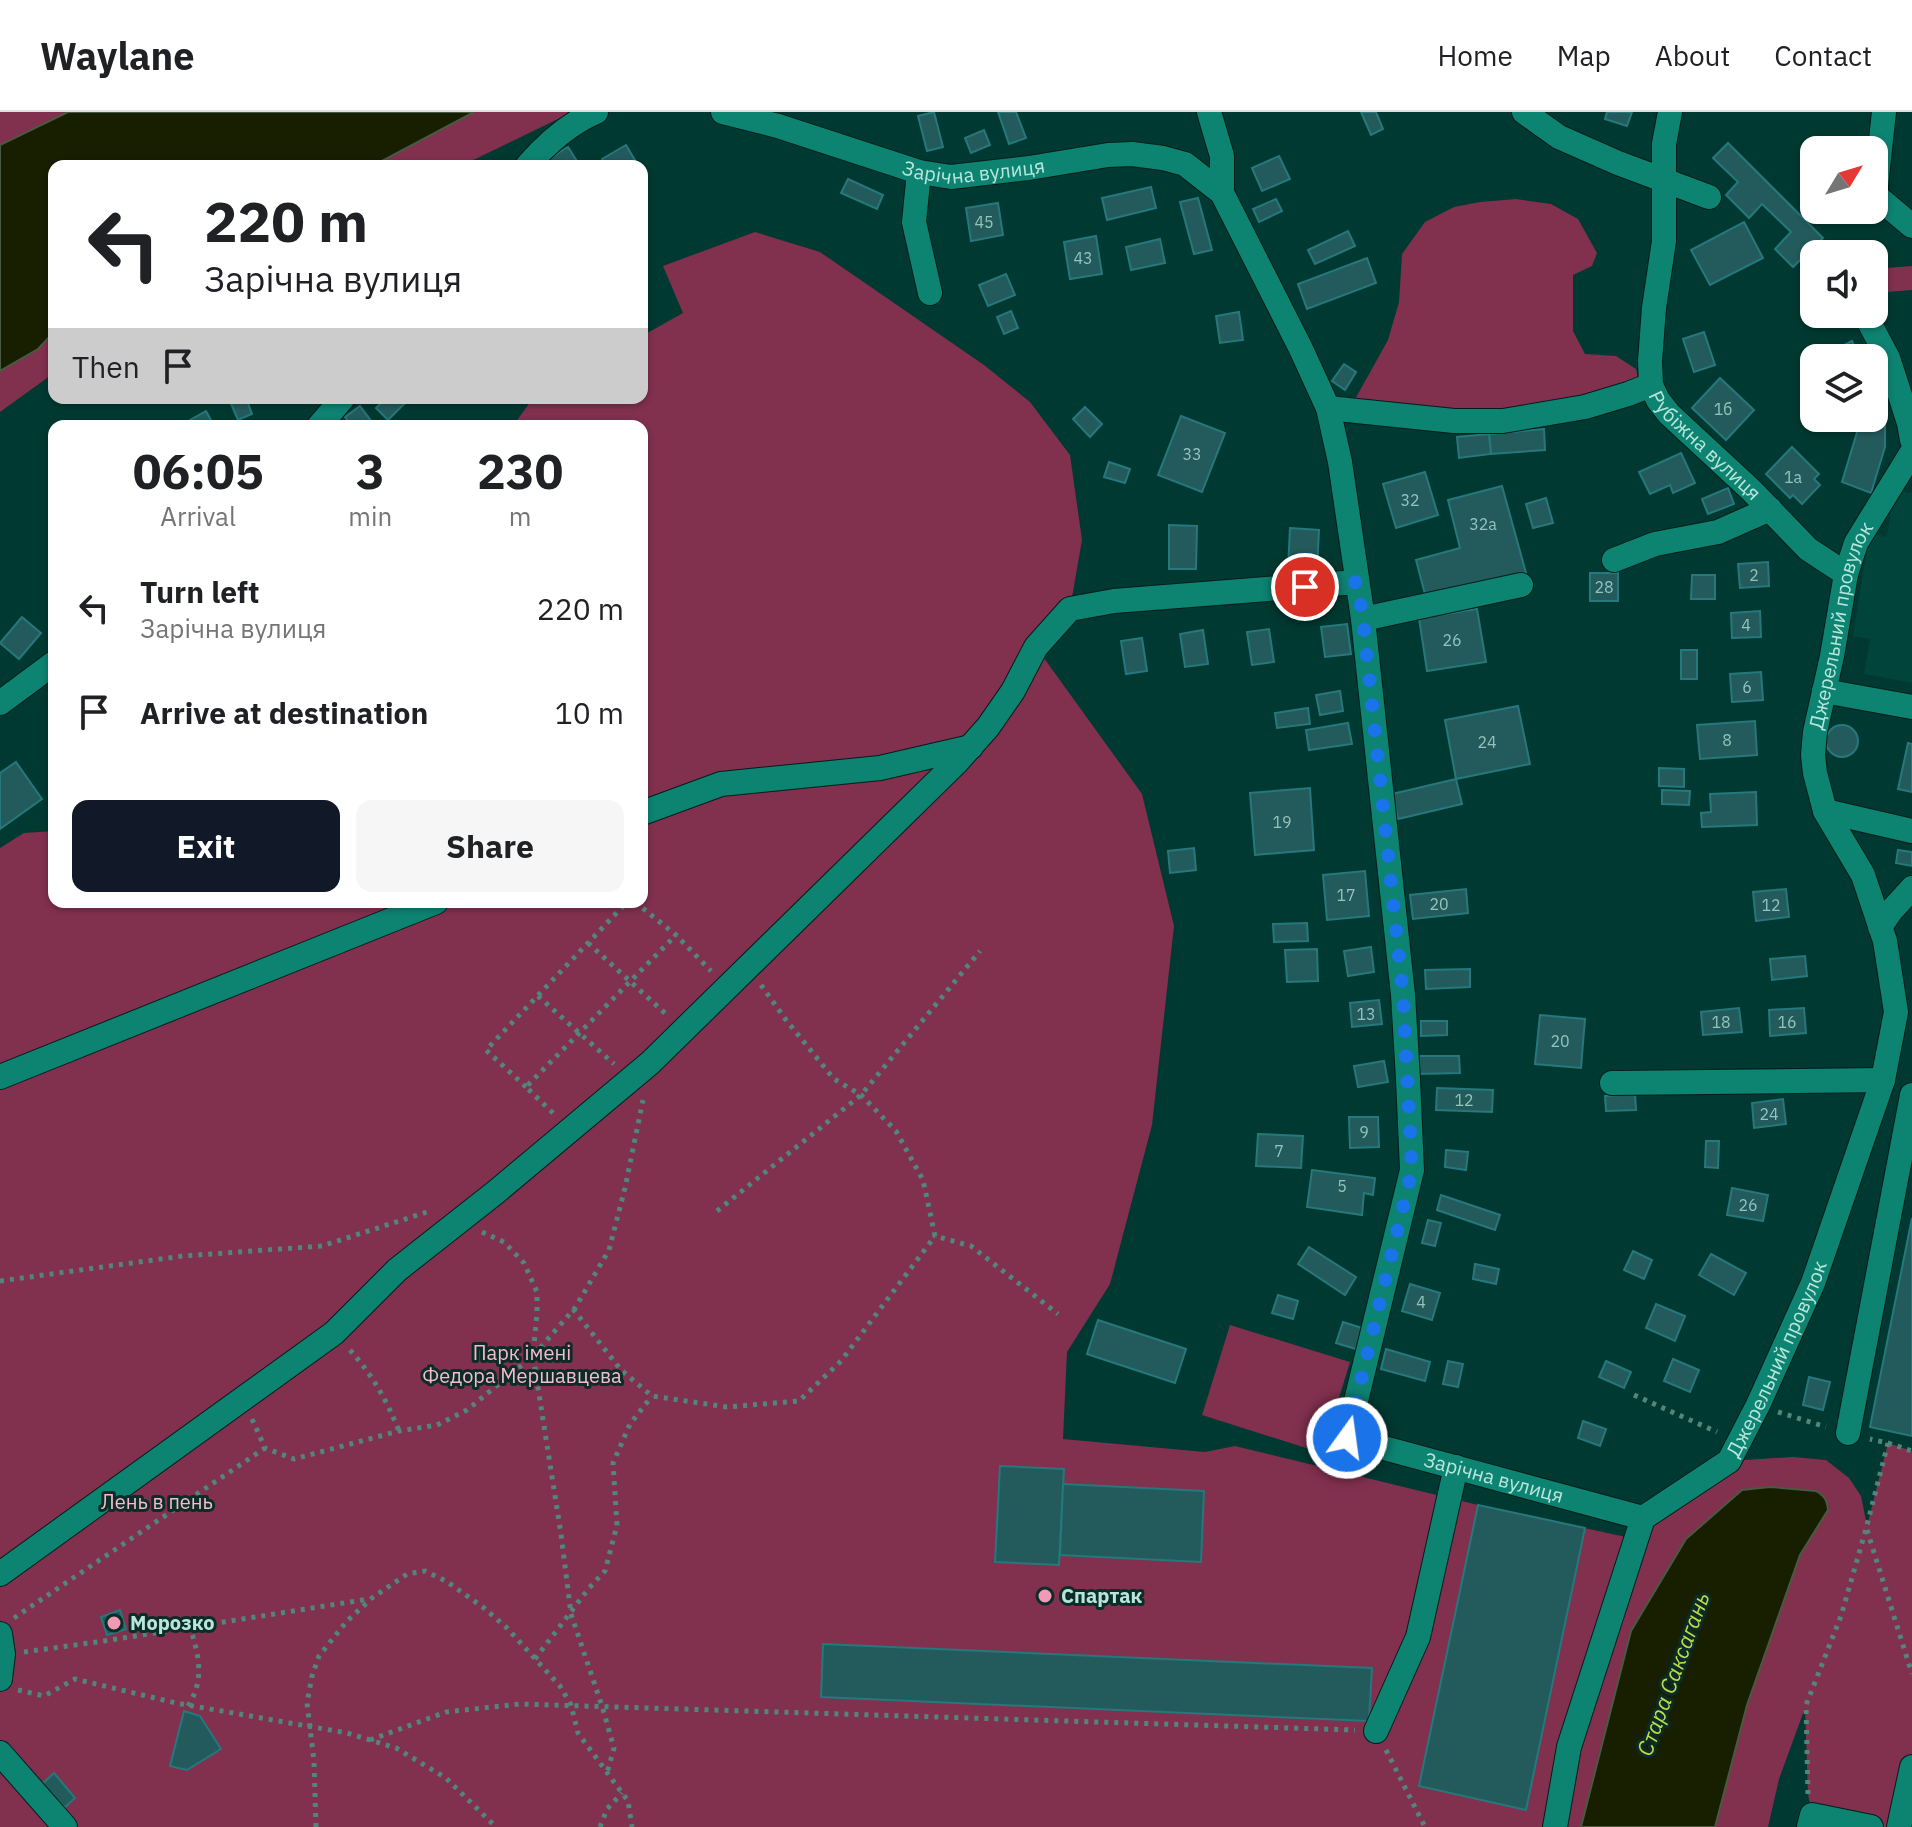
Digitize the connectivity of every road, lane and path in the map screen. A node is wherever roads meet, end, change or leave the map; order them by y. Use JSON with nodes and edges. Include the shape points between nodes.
{"nodes":[{"id":1,"x":596,"y":112,"type":"edge"},
{"id":2,"x":723,"y":112,"type":"edge"},
{"id":3,"x":1209,"y":112,"type":"edge"},
{"id":4,"x":1524,"y":112,"type":"edge"},
{"id":5,"x":1670,"y":112,"type":"edge"},
{"id":6,"x":1884,"y":112,"type":"edge"},
{"id":7,"x":532,"y":160,"type":"edge"},
{"id":8,"x":919,"y":172,"type":"junction"},
{"id":9,"x":1663,"y":181,"type":"junction"},
{"id":10,"x":1222,"y":193,"type":"junction"},
{"id":11,"x":1709,"y":197,"type":"dead end"},
{"id":12,"x":1912,"y":226,"type":"edge"},
{"id":13,"x":930,"y":293,"type":"dead end"},
{"id":14,"x":1872,"y":328,"type":"edge"},
{"id":15,"x":1651,"y":385,"type":"junction"},
{"id":16,"x":338,"y":404,"type":"edge"},
{"id":17,"x":1328,"y":408,"type":"junction"},
{"id":18,"x":324,"y":420,"type":"edge"},
{"id":19,"x":1912,"y":440,"type":"edge"},
{"id":20,"x":1912,"y":452,"type":"edge"},
{"id":21,"x":1770,"y":509,"type":"junction"},
{"id":22,"x":1614,"y":560,"type":"dead end"},
{"id":23,"x":1846,"y":574,"type":"junction"},
{"id":24,"x":1357,"y":582,"type":"junction"},
{"id":25,"x":1521,"y":585,"type":"dead end"},
{"id":26,"x":1363,"y":619,"type":"junction"},
{"id":27,"x":48,"y":667,"type":"edge"},
{"id":28,"x":1824,"y":691,"type":"junction"},
{"id":29,"x":0,"y":703,"type":"edge"},
{"id":30,"x":1912,"y":707,"type":"edge"},
{"id":31,"x":971,"y":747,"type":"junction"},
{"id":32,"x":648,"y":811,"type":"edge"},
{"id":33,"x":1825,"y":811,"type":"junction"},
{"id":34,"x":1912,"y":831,"type":"edge"},
{"id":35,"x":1912,"y":888,"type":"edge"},
{"id":36,"x":421,"y":908,"type":"edge"},
{"id":37,"x":621,"y":908,"type":"edge"},
{"id":38,"x":642,"y":908,"type":"edge"},
{"id":39,"x":1880,"y":927,"type":"junction"},
{"id":40,"x":676,"y":935,"type":"junction"},
{"id":41,"x":588,"y":943,"type":"junction"},
{"id":42,"x":980,"y":951,"type":"dead end"},
{"id":43,"x":749,"y":968,"type":"junction"},
{"id":44,"x":630,"y":981,"type":"junction"},
{"id":45,"x":730,"y":986,"type":"junction"},
{"id":46,"x":538,"y":996,"type":"junction"},
{"id":47,"x":684,"y":1031,"type":"junction"},
{"id":48,"x":579,"y":1033,"type":"junction"},
{"id":49,"x":650,"y":1063,"type":"junction"},
{"id":50,"x":0,"y":1077,"type":"edge"},
{"id":51,"x":631,"y":1079,"type":"junction"},
{"id":52,"x":1883,"y":1080,"type":"junction"},
{"id":53,"x":1612,"y":1083,"type":"dead end"},
{"id":54,"x":526,"y":1087,"type":"junction"},
{"id":55,"x":861,"y":1095,"type":"junction"},
{"id":56,"x":1912,"y":1095,"type":"edge"},
{"id":57,"x":570,"y":1130,"type":"junction"},
{"id":58,"x":432,"y":1210,"type":"dead end"},
{"id":59,"x":717,"y":1211,"type":"dead end"},
{"id":60,"x":445,"y":1232,"type":"junction"},
{"id":61,"x":935,"y":1236,"type":"junction"},
{"id":62,"x":0,"y":1281,"type":"edge"},
{"id":63,"x":573,"y":1309,"type":"junction"},
{"id":64,"x":1058,"y":1314,"type":"dead end"},
{"id":65,"x":334,"y":1333,"type":"junction"},
{"id":66,"x":533,"y":1356,"type":"junction"},
{"id":67,"x":1634,"y":1395,"type":"dead end"},
{"id":68,"x":652,"y":1396,"type":"junction"},
{"id":69,"x":1758,"y":1405,"type":"junction"},
{"id":70,"x":399,"y":1431,"type":"junction"},
{"id":71,"x":1848,"y":1433,"type":"junction"},
{"id":72,"x":1739,"y":1442,"type":"junction"},
{"id":73,"x":1888,"y":1443,"type":"junction"},
{"id":74,"x":1912,"y":1451,"type":"edge"},
{"id":75,"x":1456,"y":1467,"type":"junction"},
{"id":76,"x":1643,"y":1518,"type":"junction"},
{"id":77,"x":1866,"y":1529,"type":"junction"},
{"id":78,"x":0,"y":1574,"type":"edge"},
{"id":79,"x":372,"y":1598,"type":"junction"},
{"id":80,"x":571,"y":1614,"type":"junction"},
{"id":81,"x":190,"y":1627,"type":"junction"},
{"id":82,"x":6,"y":1656,"type":"edge"},
{"id":83,"x":535,"y":1659,"type":"junction"},
{"id":84,"x":1912,"y":1674,"type":"edge"},
{"id":85,"x":571,"y":1705,"type":"junction"},
{"id":86,"x":188,"y":1706,"type":"junction"},
{"id":87,"x":602,"y":1706,"type":"junction"},
{"id":88,"x":309,"y":1727,"type":"junction"},
{"id":89,"x":1376,"y":1731,"type":"junction"},
{"id":90,"x":370,"y":1740,"type":"junction"},
{"id":91,"x":0,"y":1753,"type":"edge"},
{"id":92,"x":1912,"y":1767,"type":"edge"},
{"id":93,"x":607,"y":1773,"type":"junction"},
{"id":94,"x":622,"y":1793,"type":"junction"},
{"id":95,"x":1810,"y":1821,"type":"edge"},
{"id":96,"x":65,"y":1827,"type":"edge"},
{"id":97,"x":316,"y":1827,"type":"edge"},
{"id":98,"x":496,"y":1827,"type":"edge"},
{"id":99,"x":600,"y":1827,"type":"edge"},
{"id":100,"x":632,"y":1827,"type":"edge"},
{"id":101,"x":1425,"y":1827,"type":"edge"},
{"id":102,"x":1555,"y":1827,"type":"edge"},
{"id":103,"x":1871,"y":1827,"type":"edge"},
{"id":104,"x":1899,"y":1827,"type":"edge"}],
"edges":[{"from":1,"to":7,"type":"street","via":[[549,141]]},
{"from":2,"to":8,"type":"street","name":"Зарічна вулиця"},
{"from":3,"to":10,"type":"street","name":"Зарічна вулиця","via":[[1222,156]]},
{"from":4,"to":9,"type":"street","via":[[1559,137]]},
{"from":5,"to":9,"type":"street","name":"Рубіжна вулиця"},
{"from":6,"to":12,"type":"street","via":[[1875,195]]},
{"from":8,"to":10,"type":"street","name":"Зарічна вулиця","via":[[951,177],[1132,154],[1185,164]]},
{"from":8,"to":13,"type":"street","via":[[914,222]]},
{"from":9,"to":11,"type":"street"},
{"from":9,"to":15,"type":"street","name":"Рубіжна вулиця","via":[[1664,241]]},
{"from":10,"to":17,"type":"street","name":"Зарічна вулиця"},
{"from":14,"to":19,"type":"street","via":[[1888,358]]},
{"from":15,"to":17,"type":"street","via":[[1585,407],[1503,421]]},
{"from":15,"to":21,"type":"street","name":"Рубіжна вулиця","via":[[1669,414]]},
{"from":16,"to":18,"type":"street"},
{"from":17,"to":24,"type":"street","name":"Зарічна вулиця"},
{"from":20,"to":23,"type":"street","name":"Джерельний провулок","via":[[1856,543]]},
{"from":21,"to":22,"type":"street","via":[[1718,532],[1655,544]]},
{"from":21,"to":23,"type":"street","name":"Рубіжна вулиця","via":[[1808,549]]},
{"from":23,"to":28,"type":"street","name":"Джерельний провулок"},
{"from":24,"to":26,"type":"street","name":"Зарічна вулиця"},
{"from":24,"to":31,"type":"street","via":[[1070,609],[1036,647],[1013,691]]},
{"from":25,"to":26,"type":"street"},
{"from":26,"to":75,"type":"street","name":"Зарічна вулиця","via":[[1403,995],[1412,1170],[1347,1438]]},
{"from":27,"to":29,"type":"street"},
{"from":28,"to":30,"type":"street"},
{"from":28,"to":33,"type":"street","name":"Джерельний провулок","via":[[1813,755]]},
{"from":31,"to":32,"type":"street","via":[[880,768],[721,784]]},
{"from":31,"to":43,"type":"street"},
{"from":33,"to":34,"type":"street"},
{"from":33,"to":39,"type":"street","name":"Джерельний провулок","via":[[1863,875]]},
{"from":35,"to":39,"type":"street"},
{"from":36,"to":50,"type":"street"},
{"from":37,"to":41,"type":"path"},
{"from":38,"to":40,"type":"path"},
{"from":39,"to":52,"type":"street","name":"Джерельний провулок","via":[[1896,1012]]},
{"from":40,"to":44,"type":"path"},
{"from":40,"to":45,"type":"path"},
{"from":41,"to":44,"type":"path"},
{"from":41,"to":46,"type":"path"},
{"from":42,"to":55,"type":"path"},
{"from":43,"to":45,"type":"street"},
{"from":43,"to":55,"type":"path","via":[[834,1079]]},
{"from":44,"to":47,"type":"path"},
{"from":44,"to":48,"type":"path"},
{"from":45,"to":47,"type":"street"},
{"from":46,"to":48,"type":"path"},
{"from":46,"to":54,"type":"path","via":[[486,1050]]},
{"from":47,"to":49,"type":"street"},
{"from":48,"to":51,"type":"path"},
{"from":48,"to":54,"type":"path"},
{"from":49,"to":51,"type":"street"},
{"from":49,"to":63,"type":"path","via":[[609,1250]]},
{"from":51,"to":57,"type":"street"},
{"from":52,"to":53,"type":"street"},
{"from":52,"to":69,"type":"street","name":"Джерельний провулок","via":[[1813,1283]]},
{"from":54,"to":57,"type":"path"},
{"from":55,"to":59,"type":"path"},
{"from":55,"to":61,"type":"path","via":[[896,1131],[923,1180]]},
{"from":56,"to":71,"type":"street"},
{"from":57,"to":60,"type":"street"},
{"from":58,"to":62,"type":"path","via":[[322,1246],[183,1256]]},
{"from":60,"to":65,"type":"street","via":[[397,1270]]},
{"from":60,"to":66,"type":"path","via":[[486,1233],[504,1242],[524,1263],[537,1292]]},
{"from":61,"to":64,"type":"path","via":[[971,1246]]},
{"from":61,"to":68,"type":"path","via":[[841,1361],[799,1401],[727,1407]]},
{"from":63,"to":66,"type":"path"},
{"from":63,"to":68,"type":"path","via":[[621,1370]]},
{"from":65,"to":70,"type":"path","via":[[376,1383]]},
{"from":65,"to":78,"type":"street"},
{"from":66,"to":70,"type":"path","via":[[467,1410],[437,1425]]},
{"from":66,"to":80,"type":"path"},
{"from":67,"to":72,"type":"path"},
{"from":68,"to":80,"type":"path","via":[[630,1424],[613,1463],[617,1525],[605,1571]]},
{"from":69,"to":71,"type":"path"},
{"from":69,"to":72,"type":"street","name":"Джерельний провулок"},
{"from":70,"to":82,"type":"path","via":[[294,1459],[265,1448]]},
{"from":71,"to":73,"type":"path"},
{"from":72,"to":76,"type":"street","name":"Джерельний провулок","via":[[1729,1461]]},
{"from":73,"to":74,"type":"path"},
{"from":73,"to":77,"type":"path"},
{"from":75,"to":76,"type":"street","name":"Зарічна вулиця"},
{"from":75,"to":89,"type":"street","via":[[1418,1637]]},
{"from":76,"to":102,"type":"street","via":[[1569,1747]]},
{"from":77,"to":84,"type":"path"},
{"from":77,"to":95,"type":"path","via":[[1841,1616],[1806,1705]]},
{"from":79,"to":81,"type":"path"},
{"from":79,"to":83,"type":"path","via":[[407,1574],[425,1571],[484,1608]]},
{"from":79,"to":88,"type":"path","via":[[319,1656],[307,1703]]},
{"from":80,"to":83,"type":"path"},
{"from":80,"to":87,"type":"path"},
{"from":81,"to":82,"type":"path"},
{"from":81,"to":86,"type":"path","via":[[198,1670],[197,1690]]},
{"from":82,"to":86,"type":"path","via":[[44,1696],[75,1679]]},
{"from":83,"to":85,"type":"path"},
{"from":85,"to":87,"type":"path"},
{"from":85,"to":90,"type":"path","via":[[446,1712]]},
{"from":85,"to":93,"type":"path","via":[[578,1733]]},
{"from":86,"to":88,"type":"path"},
{"from":87,"to":89,"type":"path"},
{"from":87,"to":93,"type":"path","via":[[614,1748]]},
{"from":88,"to":90,"type":"path"},
{"from":88,"to":97,"type":"path"},
{"from":89,"to":101,"type":"path"},
{"from":90,"to":98,"type":"path","via":[[396,1748],[446,1778]]},
{"from":91,"to":96,"type":"street"},
{"from":92,"to":104,"type":"street"},
{"from":93,"to":94,"type":"path"},
{"from":94,"to":99,"type":"path"},
{"from":94,"to":100,"type":"path"},
{"from":95,"to":103,"type":"street"}]}
